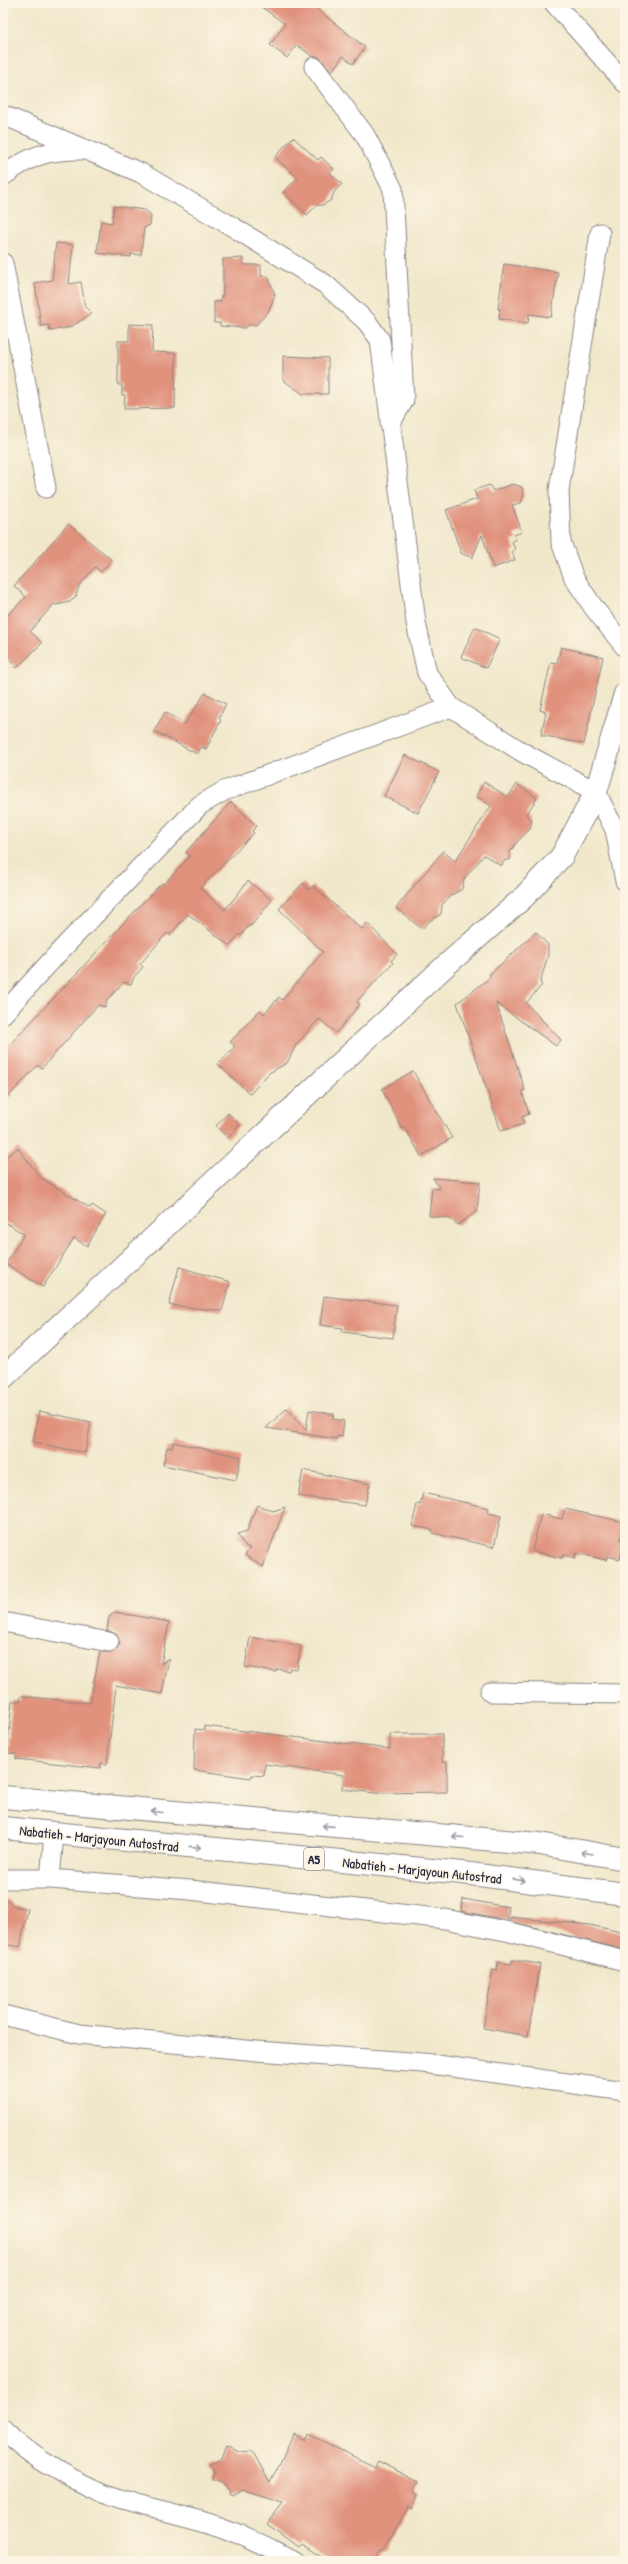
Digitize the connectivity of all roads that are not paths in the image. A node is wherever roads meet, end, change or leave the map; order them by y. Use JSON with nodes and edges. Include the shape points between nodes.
{"nodes":[{"id":1,"x":554,"y":3,"type":"edge"},
{"id":2,"x":314,"y":67,"type":"dead end"},
{"id":3,"x":625,"y":83,"type":"edge"},
{"id":4,"x":3,"y":115,"type":"edge"},
{"id":5,"x":85,"y":150,"type":"junction"},
{"id":6,"x":3,"y":176,"type":"edge"},
{"id":7,"x":600,"y":233,"type":"dead end"},
{"id":8,"x":3,"y":263,"type":"edge"},
{"id":9,"x":390,"y":424,"type":"junction"},
{"id":10,"x":46,"y":488,"type":"dead end"},
{"id":11,"x":625,"y":647,"type":"edge"},
{"id":12,"x":625,"y":694,"type":"edge"},
{"id":13,"x":451,"y":707,"type":"junction"},
{"id":14,"x":596,"y":792,"type":"junction"},
{"id":15,"x":625,"y":881,"type":"edge"},
{"id":16,"x":3,"y":1014,"type":"edge"},
{"id":17,"x":3,"y":1378,"type":"edge"},
{"id":18,"x":3,"y":1622,"type":"edge"},
{"id":19,"x":109,"y":1642,"type":"dead end"},
{"id":20,"x":490,"y":1692,"type":"dead end"},
{"id":21,"x":625,"y":1694,"type":"edge"},
{"id":22,"x":3,"y":1797,"type":"edge"},
{"id":23,"x":3,"y":1828,"type":"edge"},
{"id":24,"x":54,"y":1834,"type":"junction"},
{"id":25,"x":625,"y":1859,"type":"edge"},
{"id":26,"x":3,"y":1879,"type":"edge"},
{"id":27,"x":50,"y":1879,"type":"junction"},
{"id":28,"x":625,"y":1894,"type":"edge"},
{"id":29,"x":625,"y":1961,"type":"edge"},
{"id":30,"x":3,"y":2015,"type":"edge"},
{"id":31,"x":625,"y":2091,"type":"edge"},
{"id":32,"x":3,"y":2429,"type":"edge"},
{"id":33,"x":294,"y":2561,"type":"edge"}],
"edges":[{"from":1,"to":3,"type":"street"},
{"from":2,"to":9,"type":"street","via":[[365,135],[393,189],[404,400]]},
{"from":4,"to":5,"type":"street"},
{"from":5,"to":6,"type":"street","via":[[40,153]]},
{"from":5,"to":9,"type":"street","via":[[141,173],[259,243],[324,284],[345,301],[367,322],[380,340]]},
{"from":7,"to":11,"type":"street","via":[[558,490],[561,542],[574,578]]},
{"from":8,"to":10,"type":"street"},
{"from":9,"to":13,"type":"street","via":[[416,623],[427,673]]},
{"from":12,"to":14,"type":"main road"},
{"from":13,"to":14,"type":"street","via":[[522,752]]},
{"from":13,"to":16,"type":"street","via":[[224,791],[200,805],[60,950]]},
{"from":14,"to":15,"type":"street","via":[[615,830]]},
{"from":14,"to":17,"type":"main road","via":[[562,856],[523,898],[427,983]]},
{"from":18,"to":19,"type":"street"},
{"from":20,"to":21,"type":"street"},
{"from":25,"to":22,"type":"main road","one_way":true,"via":[[540,1844]]},
{"from":23,"to":24,"type":"main road","name":"Nabatieh - Marjayoun Autostrad","number":"A5"},
{"from":24,"to":27,"type":"street"},
{"from":24,"to":28,"type":"main road","name":"Nabatieh - Marjayoun Autostrad","number":"A5","one_way":true,"via":[[462,1873]]},
{"from":26,"to":27,"type":"street"},
{"from":27,"to":29,"type":"street","via":[[205,1892],[445,1919],[510,1932]]},
{"from":30,"to":31,"type":"street","via":[[79,2034],[257,2052],[423,2063]]},
{"from":32,"to":33,"type":"street","via":[[21,2446],[95,2489],[208,2523],[266,2546]]}]}
